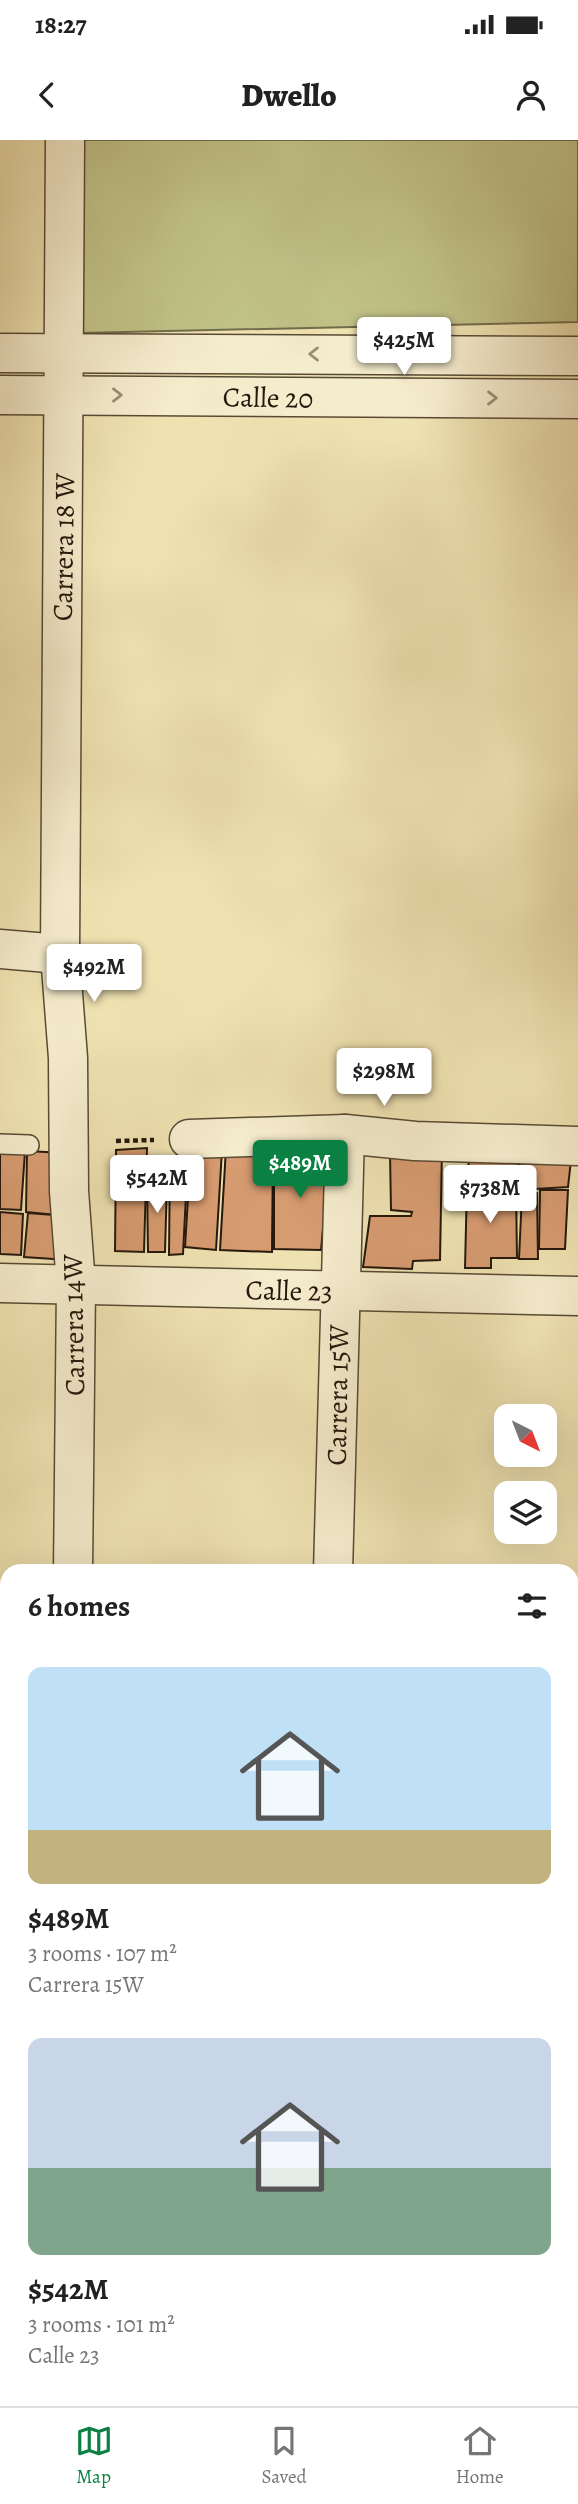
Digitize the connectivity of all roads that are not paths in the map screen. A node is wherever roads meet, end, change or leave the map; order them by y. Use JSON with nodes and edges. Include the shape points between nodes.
{"nodes":[{"id":1,"x":65,"y":140,"type":"edge"},
{"id":2,"x":0,"y":353,"type":"edge"},
{"id":3,"x":64,"y":353,"type":"junction"},
{"id":4,"x":272,"y":354,"type":"junction"},
{"id":5,"x":434,"y":355,"type":"junction"},
{"id":6,"x":578,"y":356,"type":"edge"},
{"id":7,"x":0,"y":394,"type":"edge"},
{"id":8,"x":65,"y":395,"type":"junction"},
{"id":9,"x":271,"y":397,"type":"junction"},
{"id":10,"x":435,"y":398,"type":"junction"},
{"id":11,"x":578,"y":399,"type":"edge"},
{"id":12,"x":0,"y":949,"type":"edge"},
{"id":13,"x":60,"y":954,"type":"junction"},
{"id":14,"x":345,"y":1135,"type":"junction"},
{"id":15,"x":190,"y":1139,"type":"dead end"},
{"id":16,"x":0,"y":1144,"type":"edge"},
{"id":17,"x":29,"y":1145,"type":"dead end"},
{"id":18,"x":578,"y":1146,"type":"edge"},
{"id":19,"x":0,"y":1283,"type":"edge"},
{"id":20,"x":76,"y":1285,"type":"junction"},
{"id":21,"x":339,"y":1291,"type":"junction"},
{"id":22,"x":578,"y":1296,"type":"edge"},
{"id":23,"x":73,"y":1564,"type":"edge"},
{"id":24,"x":333,"y":1564,"type":"edge"}],
"edges":[{"from":1,"to":3,"type":"street","name":"Carrera 18 W"},
{"from":2,"to":3,"type":"street","name":"Calle 20"},
{"from":3,"to":4,"type":"street","name":"Calle 20"},
{"from":3,"to":8,"type":"street","name":"Carrera 18 W"},
{"from":5,"to":4,"type":"street","name":"Calle 20","one_way":true},
{"from":4,"to":9,"type":"street"},
{"from":5,"to":6,"type":"street","name":"Calle 20"},
{"from":5,"to":10,"type":"street"},
{"from":7,"to":8,"type":"street","name":"Calle 20"},
{"from":8,"to":9,"type":"street","name":"Calle 20","one_way":true},
{"from":8,"to":13,"type":"street","name":"Carrera 18 W"},
{"from":9,"to":10,"type":"street","name":"Calle 20"},
{"from":10,"to":11,"type":"street","name":"Calle 20","one_way":true},
{"from":12,"to":13,"type":"street"},
{"from":13,"to":20,"type":"street","name":"Carrera 14W"},
{"from":14,"to":15,"type":"street"},
{"from":14,"to":18,"type":"street"},
{"from":14,"to":21,"type":"street","name":"Carrera 15W"},
{"from":16,"to":17,"type":"lane"},
{"from":19,"to":20,"type":"street","name":"Calle 23"},
{"from":20,"to":21,"type":"street","name":"Calle 23"},
{"from":20,"to":23,"type":"street","name":"Carrera 14W"},
{"from":21,"to":22,"type":"street","name":"Calle 23"},
{"from":21,"to":24,"type":"street","name":"Carrera 15W"}]}
